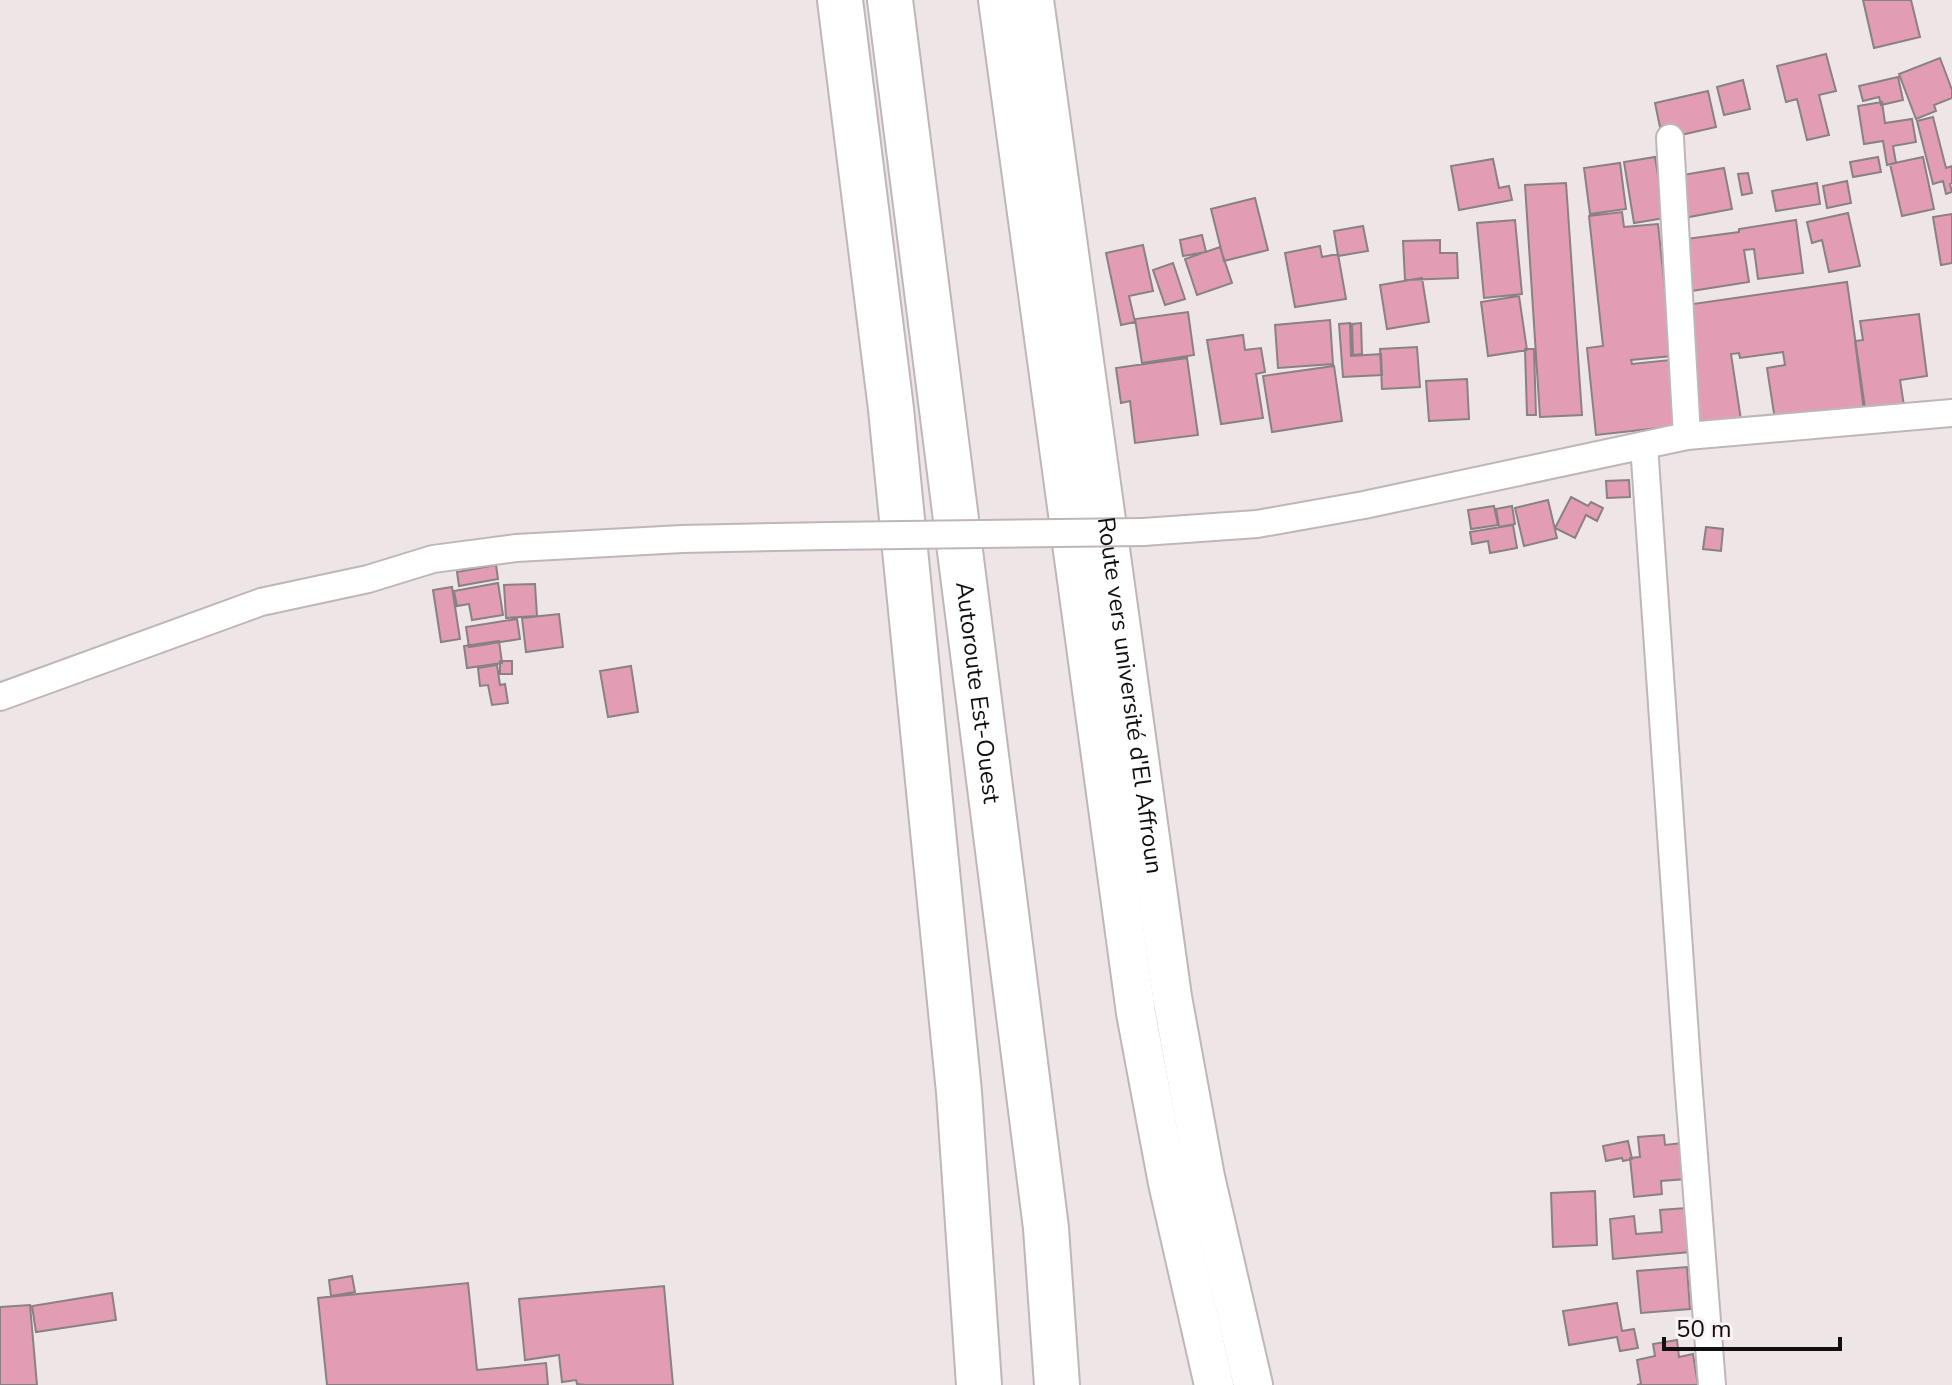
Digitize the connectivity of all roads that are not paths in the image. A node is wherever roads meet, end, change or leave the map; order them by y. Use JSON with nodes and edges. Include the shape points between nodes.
{"nodes":[{"id":1,"x":840,"y":0,"type":"edge"},
{"id":2,"x":890,"y":0,"type":"edge"},
{"id":3,"x":998,"y":0,"type":"edge"},
{"id":4,"x":1034,"y":0,"type":"edge"},
{"id":5,"x":1670,"y":138,"type":"dead end"},
{"id":6,"x":1952,"y":413,"type":"edge"},
{"id":7,"x":1687,"y":436,"type":"junction"},
{"id":8,"x":1644,"y":445,"type":"junction"},
{"id":9,"x":0,"y":697,"type":"edge"},
{"id":10,"x":979,"y":1385,"type":"edge"},
{"id":11,"x":1057,"y":1385,"type":"edge"},
{"id":12,"x":1214,"y":1385,"type":"edge"},
{"id":13,"x":1253,"y":1385,"type":"edge"},
{"id":14,"x":1712,"y":1385,"type":"edge"}],
"edges":[{"from":1,"to":10,"type":"highway","via":[[892,424],[959,1092]]},
{"from":2,"to":11,"type":"highway","name":"Autoroute Est-Ouest","via":[[1046,1228]]},
{"from":3,"to":12,"type":"main road","name":"Route vers université d'El Affroun","via":[[1136,1013]]},
{"from":4,"to":13,"type":"main road","name":"Route vers université d'El Affroun","via":[[1172,997],[1205,1177]]},
{"from":5,"to":7,"type":"street"},
{"from":6,"to":7,"type":"street"},
{"from":7,"to":8,"type":"street"},
{"from":8,"to":9,"type":"street","bridge":true,"via":[[1257,524],[1143,532],[682,539],[516,548],[433,559],[261,602]]},
{"from":8,"to":14,"type":"street"}]}
